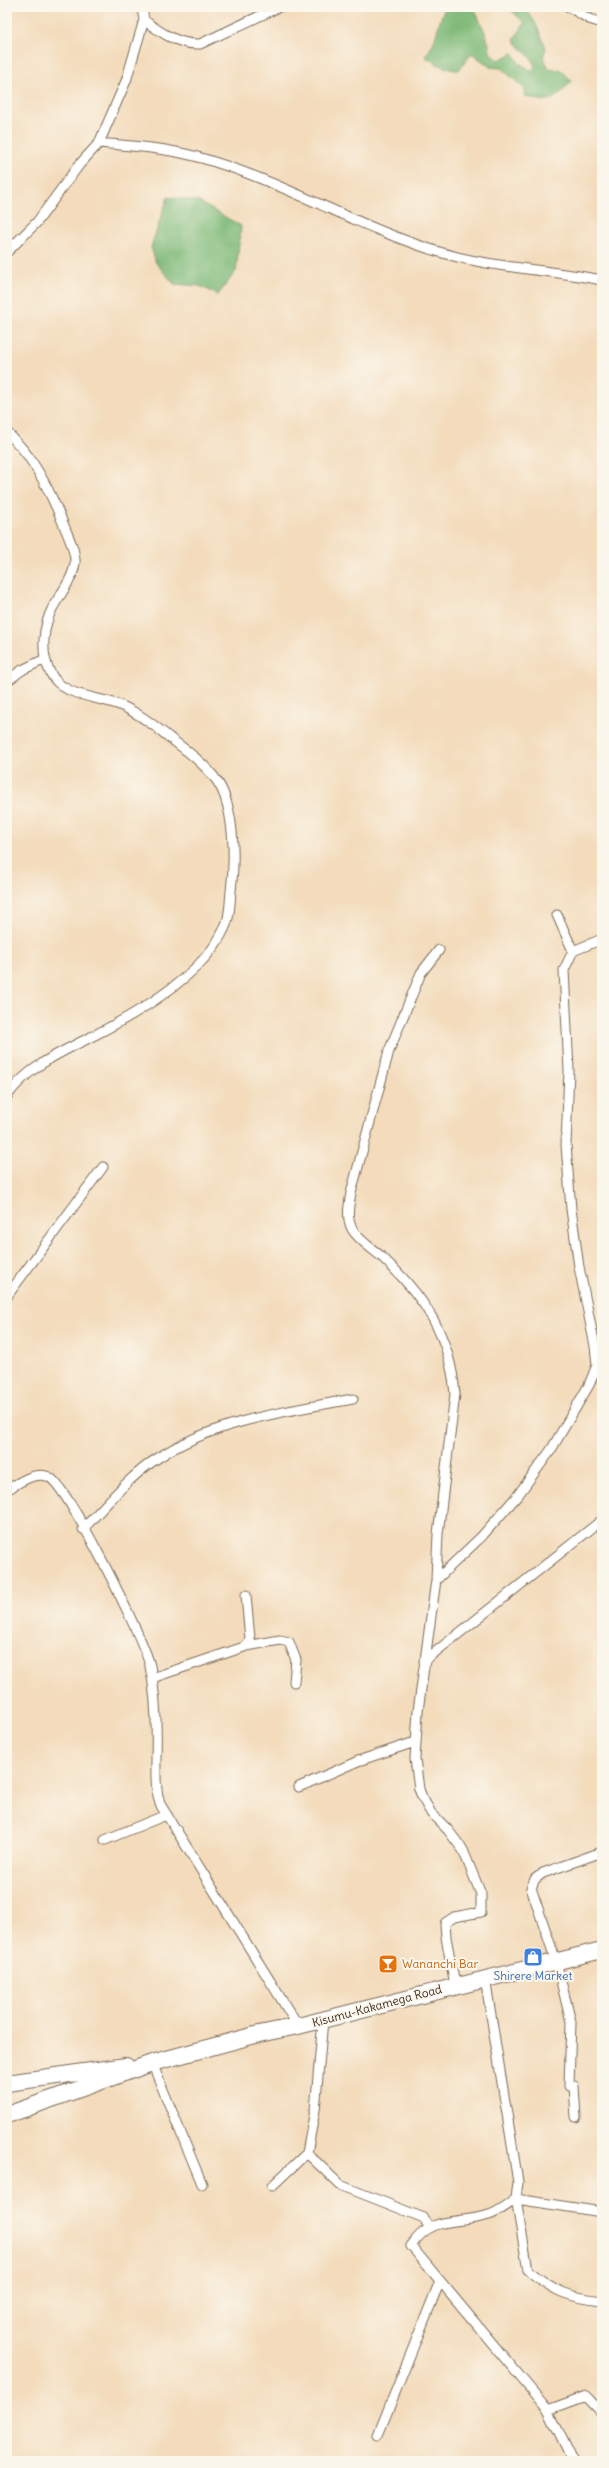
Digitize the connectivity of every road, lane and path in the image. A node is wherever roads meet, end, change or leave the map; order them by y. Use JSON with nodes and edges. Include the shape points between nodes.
{"nodes":[{"id":1,"x":142,"y":7,"type":"edge"},
{"id":2,"x":279,"y":7,"type":"edge"},
{"id":3,"x":569,"y":7,"type":"edge"},
{"id":4,"x":144,"y":20,"type":"junction"},
{"id":5,"x":602,"y":23,"type":"edge"},
{"id":6,"x":99,"y":143,"type":"junction"},
{"id":7,"x":7,"y":252,"type":"edge"},
{"id":8,"x":602,"y":280,"type":"edge"},
{"id":9,"x":7,"y":432,"type":"edge"},
{"id":10,"x":45,"y":659,"type":"junction"},
{"id":11,"x":7,"y":681,"type":"edge"},
{"id":12,"x":557,"y":915,"type":"dead end"},
{"id":13,"x":602,"y":939,"type":"edge"},
{"id":14,"x":440,"y":950,"type":"dead end"},
{"id":15,"x":573,"y":950,"type":"junction"},
{"id":16,"x":7,"y":1096,"type":"edge"},
{"id":17,"x":102,"y":1167,"type":"dead end"},
{"id":18,"x":7,"y":1296,"type":"edge"},
{"id":19,"x":599,"y":1352,"type":"edge"},
{"id":20,"x":353,"y":1399,"type":"dead end"},
{"id":21,"x":7,"y":1490,"type":"edge"},
{"id":22,"x":602,"y":1520,"type":"edge"},
{"id":23,"x":84,"y":1529,"type":"junction"},
{"id":24,"x":436,"y":1580,"type":"junction"},
{"id":25,"x":246,"y":1595,"type":"dead end"},
{"id":26,"x":247,"y":1646,"type":"junction"},
{"id":27,"x":424,"y":1660,"type":"junction"},
{"id":28,"x":152,"y":1678,"type":"junction"},
{"id":29,"x":294,"y":1682,"type":"dead end"},
{"id":30,"x":415,"y":1742,"type":"junction"},
{"id":31,"x":299,"y":1787,"type":"dead end"},
{"id":32,"x":166,"y":1814,"type":"junction"},
{"id":33,"x":104,"y":1840,"type":"dead end"},
{"id":34,"x":602,"y":1852,"type":"edge"},
{"id":35,"x":602,"y":1951,"type":"edge"},
{"id":36,"x":556,"y":1961,"type":"junction"},
{"id":37,"x":485,"y":1978,"type":"junction"},
{"id":38,"x":455,"y":1985,"type":"junction"},
{"id":39,"x":323,"y":2020,"type":"junction"},
{"id":40,"x":298,"y":2026,"type":"junction"},
{"id":41,"x":152,"y":2063,"type":"junction"},
{"id":42,"x":7,"y":2083,"type":"edge"},
{"id":43,"x":7,"y":2116,"type":"edge"},
{"id":44,"x":576,"y":2118,"type":"dead end"},
{"id":45,"x":307,"y":2153,"type":"junction"},
{"id":46,"x":202,"y":2184,"type":"dead end"},
{"id":47,"x":272,"y":2186,"type":"dead end"},
{"id":48,"x":516,"y":2199,"type":"junction"},
{"id":49,"x":602,"y":2212,"type":"edge"},
{"id":50,"x":428,"y":2227,"type":"junction"},
{"id":51,"x":440,"y":2280,"type":"junction"},
{"id":52,"x":602,"y":2301,"type":"edge"},
{"id":53,"x":548,"y":2410,"type":"junction"},
{"id":54,"x":602,"y":2413,"type":"edge"},
{"id":55,"x":378,"y":2435,"type":"dead end"},
{"id":56,"x":573,"y":2461,"type":"edge"}],
"edges":[{"from":1,"to":4,"type":"street"},
{"from":2,"to":4,"type":"street","via":[[200,44],[177,41]]},
{"from":3,"to":5,"type":"street","via":[[589,19]]},
{"from":4,"to":6,"type":"street","via":[[126,81]]},
{"from":6,"to":7,"type":"street","via":[[79,165],[37,222]]},
{"from":6,"to":8,"type":"street","via":[[171,151],[209,160],[245,172],[344,217],[434,251],[497,264]]},
{"from":9,"to":10,"type":"street","via":[[27,454],[50,490],[71,542],[75,562],[68,583],[52,609],[44,639]]},
{"from":10,"to":11,"type":"street","via":[[22,670]]},
{"from":10,"to":16,"type":"street","via":[[56,683],[75,693],[121,705],[154,725],[190,753],[217,781],[230,820],[235,866],[226,924],[216,944],[203,958],[146,1007],[30,1070]]},
{"from":12,"to":15,"type":"street"},
{"from":13,"to":15,"type":"street"},
{"from":14,"to":24,"type":"street","via":[[421,973],[389,1051],[351,1193],[348,1215],[357,1235],[383,1258],[425,1304],[440,1332],[453,1371],[455,1394],[438,1534]]},
{"from":15,"to":19,"type":"street","via":[[564,970],[568,1070],[566,1145],[578,1260]]},
{"from":17,"to":18,"type":"street"},
{"from":19,"to":24,"type":"street","via":[[588,1385],[550,1450],[518,1495],[482,1536]]},
{"from":20,"to":23,"type":"street","via":[[239,1422],[205,1434],[161,1456],[128,1481]]},
{"from":21,"to":23,"type":"street","via":[[30,1477],[41,1475],[50,1478],[68,1500]]},
{"from":22,"to":27,"type":"street"},
{"from":23,"to":28,"type":"street","via":[[126,1605],[148,1658]]},
{"from":24,"to":27,"type":"street"},
{"from":25,"to":26,"type":"street","via":[[250,1639]]},
{"from":26,"to":28,"type":"street"},
{"from":26,"to":29,"type":"street","via":[[280,1640],[289,1642],[296,1660]]},
{"from":27,"to":30,"type":"street"},
{"from":28,"to":32,"type":"street","via":[[156,1786]]},
{"from":30,"to":31,"type":"street","via":[[358,1761]]},
{"from":30,"to":38,"type":"street","via":[[417,1777],[422,1797],[431,1813],[460,1845],[482,1899],[480,1913],[454,1917],[445,1923]]},
{"from":32,"to":33,"type":"street"},
{"from":32,"to":40,"type":"street"},
{"from":34,"to":36,"type":"street","via":[[542,1873],[532,1884],[532,1892]]},
{"from":35,"to":36,"type":"highway","name":"Kisumu-Kakamega Road"},
{"from":36,"to":37,"type":"highway","name":"Kisumu-Kakamega Road"},
{"from":36,"to":44,"type":"street","via":[[570,2022],[569,2086],[574,2086]]},
{"from":37,"to":38,"type":"highway","name":"Kisumu-Kakamega Road"},
{"from":37,"to":48,"type":"street","via":[[518,2182]]},
{"from":38,"to":39,"type":"highway","name":"Kisumu-Kakamega Road"},
{"from":39,"to":40,"type":"highway","name":"Kisumu-Kakamega Road"},
{"from":39,"to":45,"type":"street","via":[[315,2110]]},
{"from":40,"to":41,"type":"highway","name":"Kisumu-Kakamega Road"},
{"from":41,"to":42,"type":"highway","name":"Kisumu-Kakamega Road"},
{"from":41,"to":43,"type":"highway","name":"Kisumu-Kakamega Road"},
{"from":41,"to":46,"type":"street"},
{"from":45,"to":47,"type":"street"},
{"from":45,"to":50,"type":"street","via":[[340,2185],[424,2218]]},
{"from":48,"to":49,"type":"street"},
{"from":48,"to":50,"type":"street","via":[[490,2215]]},
{"from":48,"to":52,"type":"street","via":[[528,2270],[540,2280],[573,2298]]},
{"from":50,"to":51,"type":"street","via":[[411,2246]]},
{"from":51,"to":53,"type":"street"},
{"from":51,"to":55,"type":"street"},
{"from":53,"to":54,"type":"street","via":[[586,2396]]},
{"from":53,"to":56,"type":"street"}]}
